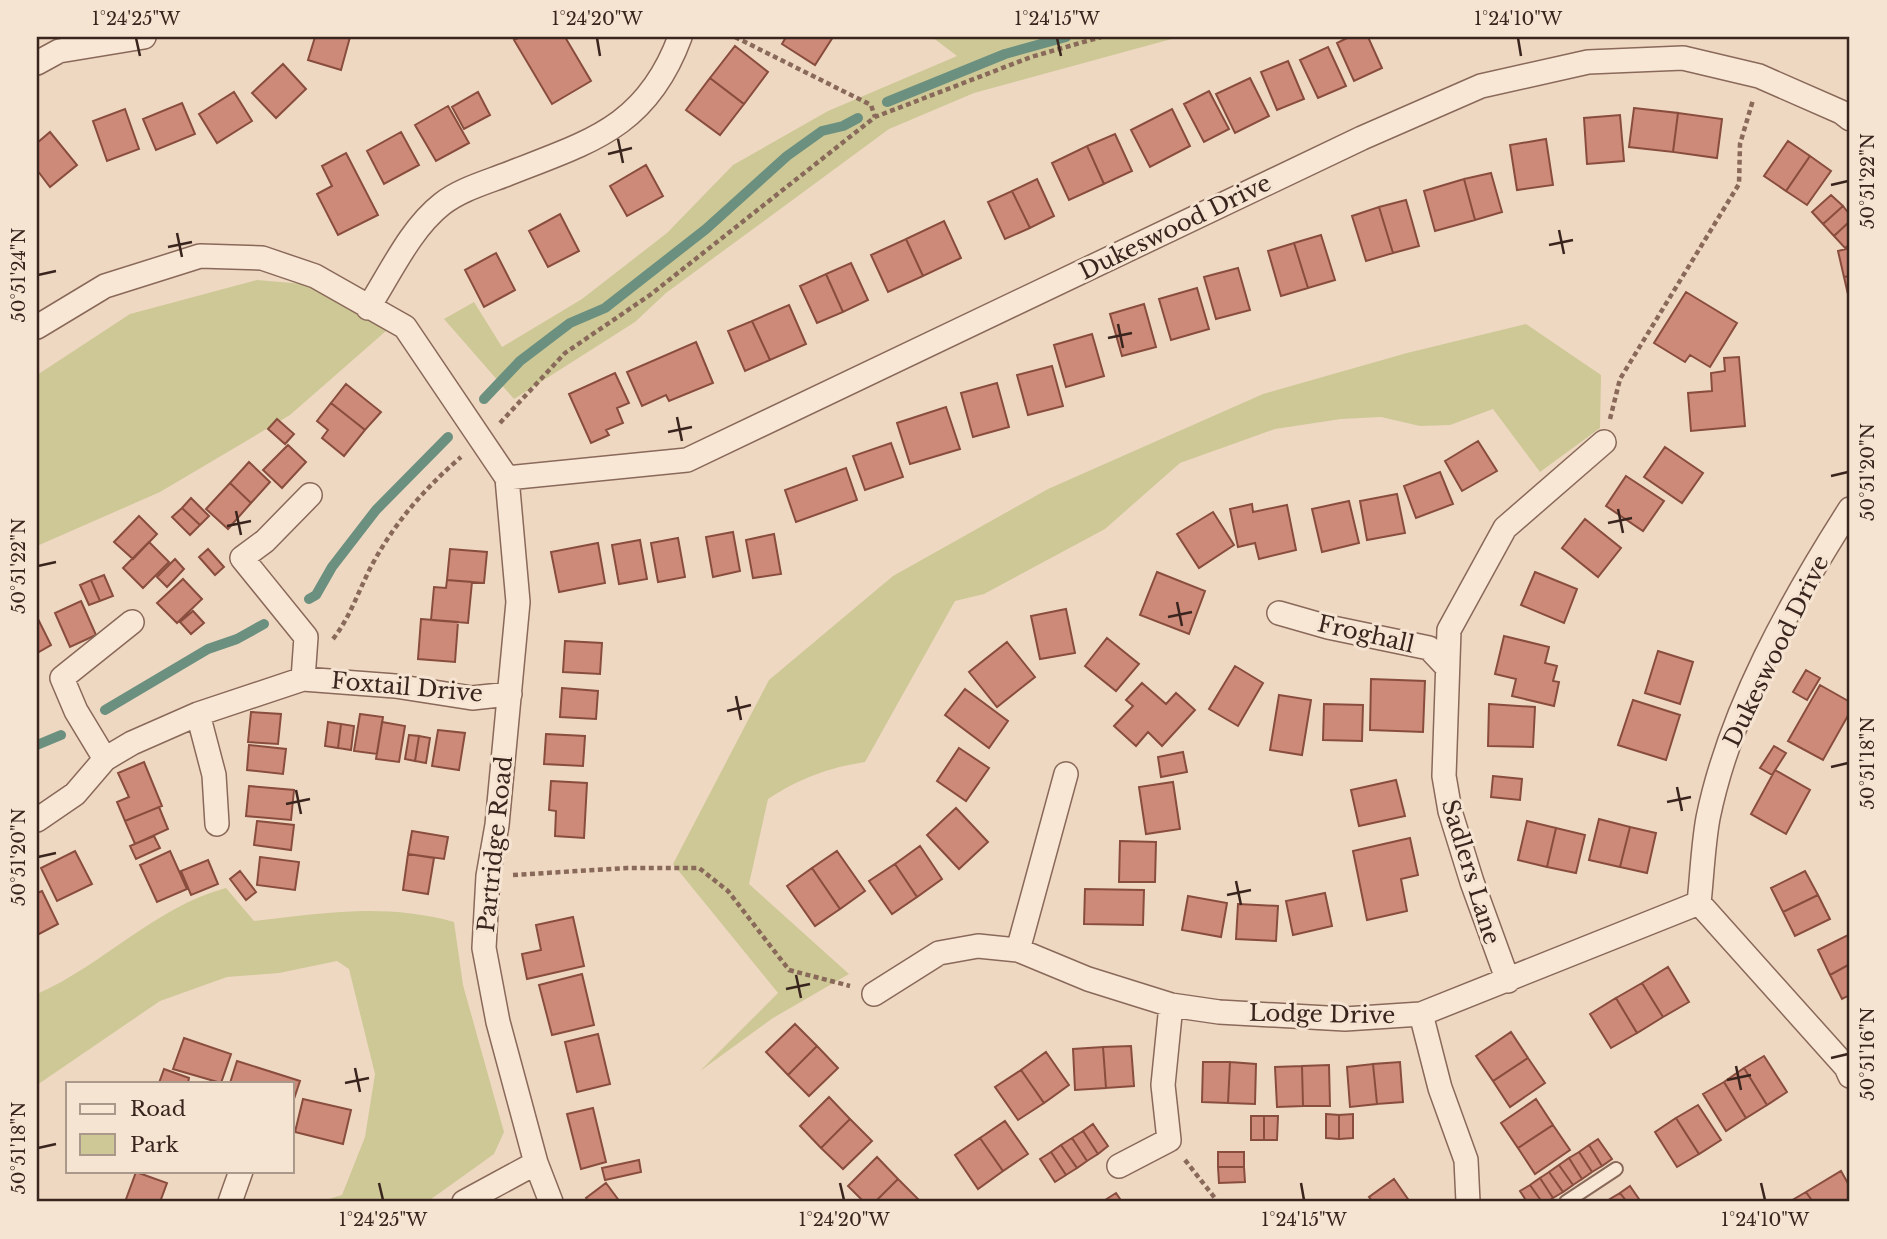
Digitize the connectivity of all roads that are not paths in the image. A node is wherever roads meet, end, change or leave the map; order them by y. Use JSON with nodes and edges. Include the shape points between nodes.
{"nodes":[{"id":1,"x":156,"y":37,"type":"edge"},
{"id":2,"x":680,"y":37,"type":"edge"},
{"id":3,"x":56,"y":44,"type":"edge"},
{"id":4,"x":37,"y":62,"type":"edge"},
{"id":5,"x":1847,"y":110,"type":"edge"},
{"id":6,"x":368,"y":308,"type":"junction"},
{"id":7,"x":37,"y":327,"type":"edge"},
{"id":8,"x":1604,"y":442,"type":"road end"},
{"id":9,"x":508,"y":478,"type":"junction"},
{"id":10,"x":310,"y":495,"type":"dead end"},
{"id":11,"x":1850,"y":509,"type":"edge"},
{"id":12,"x":1279,"y":613,"type":"dead end"},
{"id":13,"x":132,"y":622,"type":"dead end"},
{"id":14,"x":1447,"y":667,"type":"junction"},
{"id":15,"x":303,"y":679,"type":"junction"},
{"id":16,"x":510,"y":694,"type":"junction"},
{"id":17,"x":198,"y":714,"type":"junction"},
{"id":18,"x":104,"y":759,"type":"junction"},
{"id":19,"x":1066,"y":774,"type":"dead end"},
{"id":20,"x":37,"y":820,"type":"edge"},
{"id":21,"x":217,"y":824,"type":"dead end"},
{"id":22,"x":1699,"y":904,"type":"junction"},
{"id":23,"x":1018,"y":950,"type":"junction"},
{"id":24,"x":1508,"y":981,"type":"junction"},
{"id":25,"x":874,"y":994,"type":"road end"},
{"id":26,"x":1171,"y":1005,"type":"junction"},
{"id":27,"x":1421,"y":1014,"type":"junction"},
{"id":28,"x":1849,"y":1069,"type":"edge"},
{"id":29,"x":536,"y":1163,"type":"junction"},
{"id":30,"x":1119,"y":1166,"type":"dead end"},
{"id":31,"x":1616,"y":1169,"type":"dead end"},
{"id":32,"x":241,"y":1172,"type":"edge"},
{"id":33,"x":1472,"y":1200,"type":"edge"},
{"id":34,"x":230,"y":1202,"type":"edge"},
{"id":35,"x":464,"y":1202,"type":"edge"},
{"id":36,"x":551,"y":1202,"type":"edge"},
{"id":37,"x":1566,"y":1202,"type":"edge"}],
"edges":[{"from":1,"to":3,"type":"street"},
{"from":2,"to":6,"type":"street","via":[[660,80],[609,132],[460,193],[437,209],[420,227]]},
{"from":3,"to":4,"type":"street"},
{"from":5,"to":9,"type":"street","name":"Dukeswood Drive","via":[[1759,76],[1683,58],[1588,62],[1481,86],[1362,138],[687,460]]},
{"from":6,"to":7,"type":"street","via":[[315,276],[262,258],[200,257],[105,286]]},
{"from":6,"to":9,"type":"street","via":[[405,327]]},
{"from":8,"to":14,"type":"street","name":"Sadlers Lane","via":[[1505,528],[1449,629]]},
{"from":9,"to":16,"type":"street","name":"Partridge Road","via":[[518,602]]},
{"from":10,"to":15,"type":"street","name":"Foxtail Drive","via":[[242,558],[306,637]]},
{"from":11,"to":22,"type":"street","name":"Dukeswood Drive","via":[[1807,577],[1729,743],[1708,819]]},
{"from":12,"to":14,"type":"street","name":"Froghall","via":[[1429,648]]},
{"from":13,"to":18,"type":"street","via":[[62,678]]},
{"from":14,"to":24,"type":"street","name":"Sadlers Lane","via":[[1444,776],[1450,811]]},
{"from":15,"to":16,"type":"street","name":"Foxtail Drive","via":[[395,685],[472,698]]},
{"from":15,"to":17,"type":"street","name":"Foxtail Drive"},
{"from":16,"to":29,"type":"street","name":"Partridge Road","via":[[484,948],[498,1022]]},
{"from":17,"to":18,"type":"street","name":"Foxtail Drive"},
{"from":17,"to":21,"type":"street","via":[[214,775]]},
{"from":18,"to":20,"type":"street","name":"Foxtail Drive","via":[[75,794]]},
{"from":19,"to":23,"type":"street"},
{"from":22,"to":24,"type":"street","name":"Lodge Drive"},
{"from":22,"to":28,"type":"street"},
{"from":23,"to":25,"type":"street","name":"Lodge Drive","via":[[978,946],[939,953]]},
{"from":23,"to":26,"type":"street","name":"Lodge Drive","via":[[1088,979]]},
{"from":24,"to":27,"type":"street","name":"Lodge Drive"},
{"from":26,"to":27,"type":"street","name":"Lodge Drive","via":[[1346,1019]]},
{"from":26,"to":30,"type":"street","via":[[1163,1085],[1169,1140]]},
{"from":27,"to":33,"type":"street","via":[[1440,1088],[1466,1160]]},
{"from":29,"to":35,"type":"street"},
{"from":29,"to":36,"type":"street","name":"Partridge Road"},
{"from":31,"to":37,"type":"lane"},
{"from":32,"to":34,"type":"street"}]}
